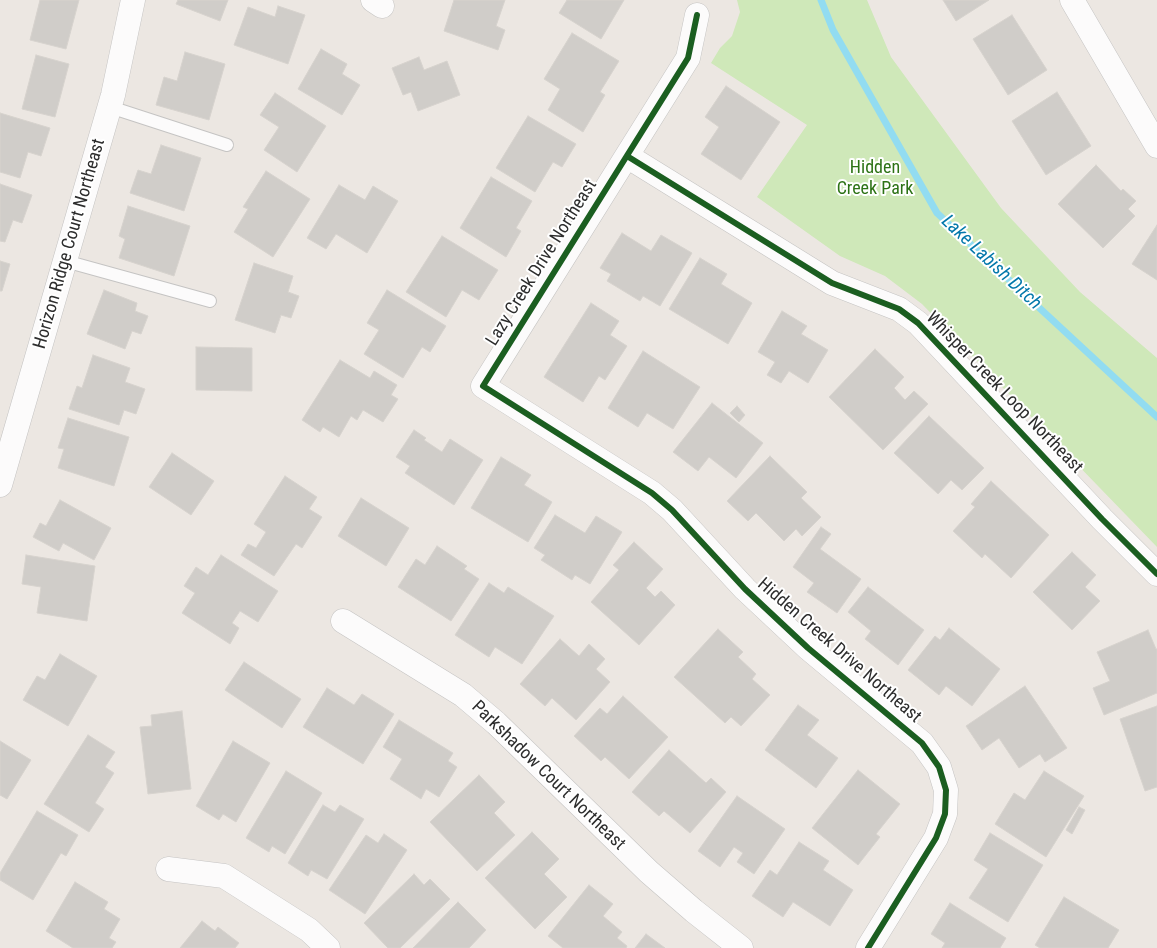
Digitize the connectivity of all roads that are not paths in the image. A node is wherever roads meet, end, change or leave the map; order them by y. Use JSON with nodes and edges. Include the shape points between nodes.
{"nodes":[{"id":1,"x":133,"y":0,"type":"edge"},
{"id":2,"x":1072,"y":0,"type":"edge"},
{"id":3,"x":696,"y":15,"type":"dead end"},
{"id":4,"x":110,"y":107,"type":"junction"},
{"id":5,"x":227,"y":145,"type":"dead end"},
{"id":6,"x":1157,"y":146,"type":"edge"},
{"id":7,"x":627,"y":156,"type":"junction"},
{"id":8,"x":65,"y":261,"type":"junction"},
{"id":9,"x":210,"y":301,"type":"dead end"},
{"id":10,"x":483,"y":386,"type":"joint"},
{"id":11,"x":0,"y":485,"type":"edge"},
{"id":12,"x":1157,"y":574,"type":"edge"},
{"id":13,"x":342,"y":621,"type":"dead end"},
{"id":14,"x":168,"y":869,"type":"dead end"},
{"id":15,"x":328,"y":948,"type":"edge"},
{"id":16,"x":741,"y":948,"type":"edge"},
{"id":17,"x":868,"y":948,"type":"edge"}],
"edges":[{"from":1,"to":4,"type":"street","name":"Horizon Ridge Court Northeast"},
{"from":2,"to":6,"type":"street"},
{"from":3,"to":7,"type":"street","name":"Lazy Creek Drive Northeast","via":[[688,58]]},
{"from":4,"to":5,"type":"lane"},
{"from":4,"to":8,"type":"street","name":"Horizon Ridge Court Northeast"},
{"from":7,"to":10,"type":"street","name":"Lazy Creek Drive Northeast"},
{"from":7,"to":12,"type":"street","name":"Whisper Creek Loop Northeast","via":[[832,283],[899,309],[918,323]]},
{"from":8,"to":9,"type":"lane"},
{"from":8,"to":11,"type":"street","name":"Horizon Ridge Court Northeast"},
{"from":10,"to":17,"type":"street","name":"Hidden Creek Drive Northeast","via":[[652,493],[672,510],[745,589],[808,648],[922,743],[939,767],[946,790],[945,814],[936,838]]},
{"from":13,"to":16,"type":"street","name":"Parkshadow Court Northeast","via":[[463,695],[496,722],[649,872]]},
{"from":14,"to":15,"type":"street","via":[[224,876],[309,930]]}]}
